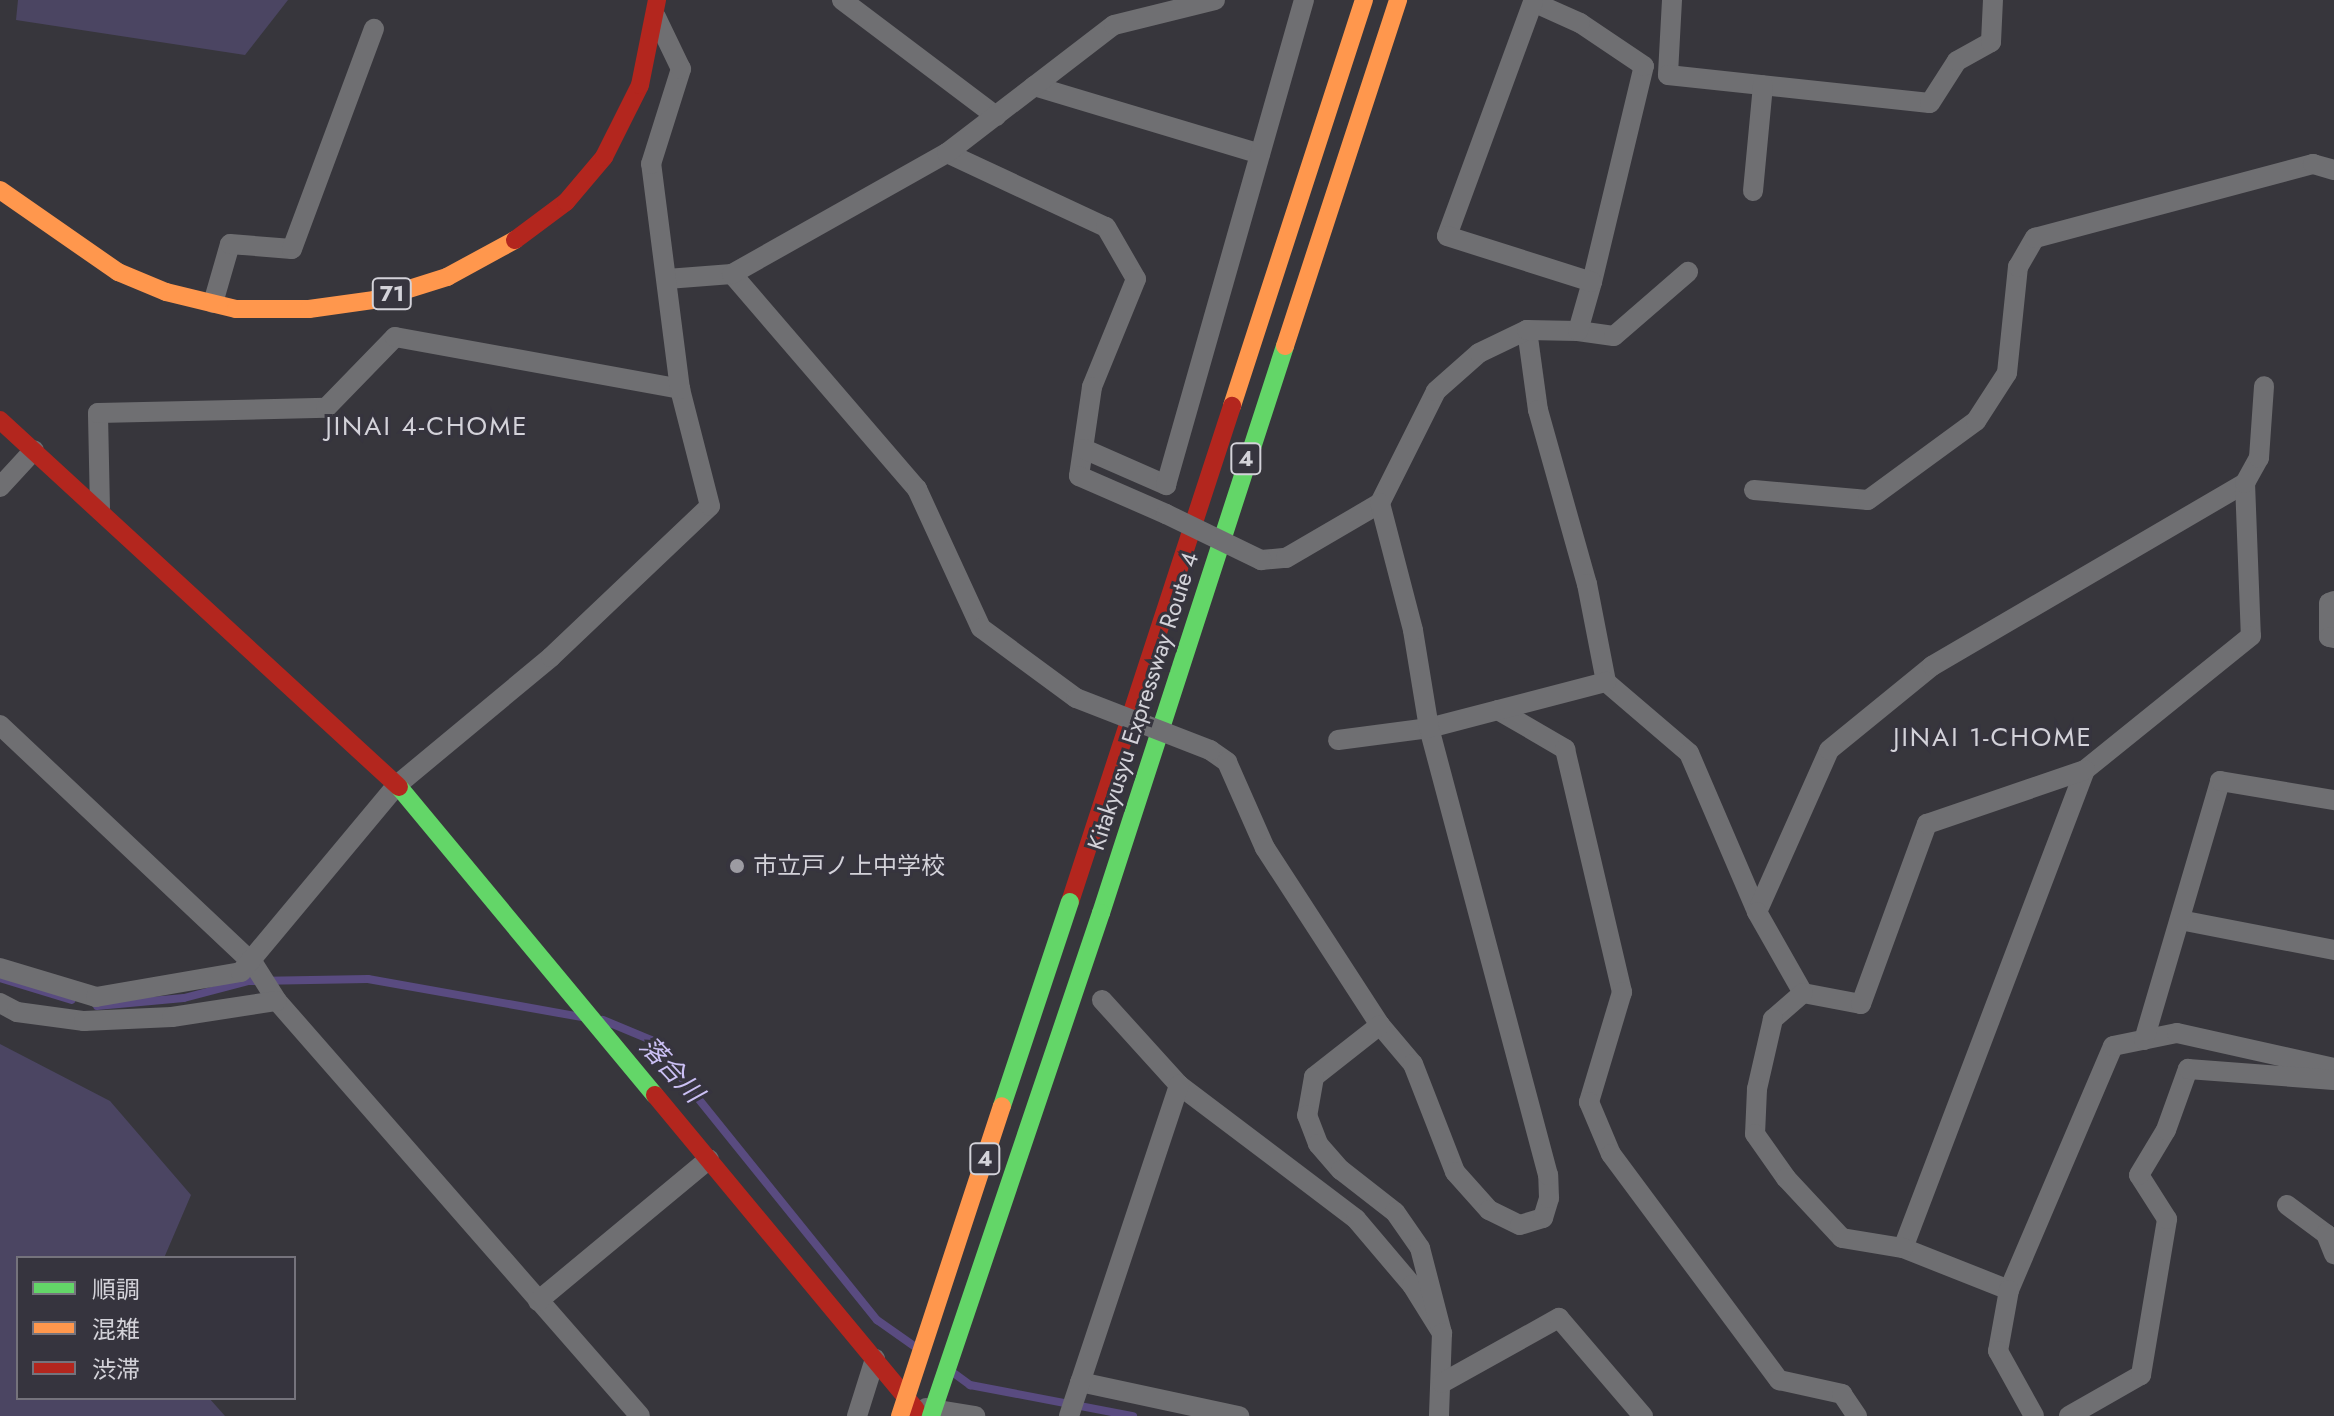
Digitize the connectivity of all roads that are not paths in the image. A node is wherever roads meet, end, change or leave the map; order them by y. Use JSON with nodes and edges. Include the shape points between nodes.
{"nodes":[{"id":1,"x":842,"y":0,"type":"edge"},
{"id":2,"x":1215,"y":0,"type":"edge"},
{"id":3,"x":1304,"y":0,"type":"edge"},
{"id":4,"x":1364,"y":0,"type":"edge"},
{"id":5,"x":1672,"y":0,"type":"edge"},
{"id":6,"x":1993,"y":0,"type":"edge"},
{"id":7,"x":1397,"y":3,"type":"edge"},
{"id":8,"x":657,"y":8,"type":"edge"},
{"id":9,"x":374,"y":29,"type":"dead end"},
{"id":10,"x":1763,"y":85,"type":"junction"},
{"id":11,"x":1034,"y":86,"type":"junction"},
{"id":12,"x":996,"y":116,"type":"junction"},
{"id":13,"x":947,"y":153,"type":"junction"},
{"id":14,"x":1260,"y":154,"type":"junction"},
{"id":15,"x":2334,"y":170,"type":"edge"},
{"id":16,"x":0,"y":190,"type":"edge"},
{"id":17,"x":1753,"y":191,"type":"dead end"},
{"id":18,"x":1688,"y":272,"type":"dead end"},
{"id":19,"x":732,"y":274,"type":"junction"},
{"id":20,"x":667,"y":279,"type":"junction"},
{"id":21,"x":1592,"y":282,"type":"junction"},
{"id":22,"x":213,"y":303,"type":"junction"},
{"id":23,"x":1527,"y":330,"type":"junction"},
{"id":24,"x":1578,"y":331,"type":"junction"},
{"id":25,"x":2264,"y":386,"type":"dead end"},
{"id":26,"x":680,"y":389,"type":"junction"},
{"id":27,"x":0,"y":420,"type":"edge"},
{"id":28,"x":1084,"y":449,"type":"junction"},
{"id":29,"x":34,"y":450,"type":"junction"},
{"id":30,"x":2245,"y":483,"type":"junction"},
{"id":31,"x":0,"y":487,"type":"edge"},
{"id":32,"x":1754,"y":490,"type":"dead end"},
{"id":33,"x":1380,"y":503,"type":"junction"},
{"id":34,"x":100,"y":510,"type":"junction"},
{"id":35,"x":2334,"y":601,"type":"edge"},
{"id":36,"x":2334,"y":638,"type":"edge"},
{"id":37,"x":1606,"y":682,"type":"junction"},
{"id":38,"x":1498,"y":710,"type":"junction"},
{"id":39,"x":0,"y":725,"type":"edge"},
{"id":40,"x":1429,"y":728,"type":"junction"},
{"id":41,"x":1338,"y":740,"type":"dead end"},
{"id":42,"x":2085,"y":770,"type":"junction"},
{"id":43,"x":397,"y":785,"type":"junction"},
{"id":44,"x":2334,"y":800,"type":"edge"},
{"id":45,"x":1757,"y":912,"type":"junction"},
{"id":46,"x":2180,"y":920,"type":"junction"},
{"id":47,"x":2334,"y":950,"type":"edge"},
{"id":48,"x":253,"y":963,"type":"junction"},
{"id":49,"x":0,"y":968,"type":"edge"},
{"id":50,"x":1803,"y":993,"type":"junction"},
{"id":51,"x":1102,"y":1000,"type":"dead end"},
{"id":52,"x":277,"y":1001,"type":"junction"},
{"id":53,"x":0,"y":1003,"type":"edge"},
{"id":54,"x":1380,"y":1025,"type":"junction"},
{"id":55,"x":2144,"y":1040,"type":"junction"},
{"id":56,"x":2334,"y":1068,"type":"edge"},
{"id":57,"x":2334,"y":1080,"type":"edge"},
{"id":58,"x":1179,"y":1085,"type":"junction"},
{"id":59,"x":709,"y":1159,"type":"junction"},
{"id":60,"x":2287,"y":1205,"type":"dead end"},
{"id":61,"x":1903,"y":1248,"type":"junction"},
{"id":62,"x":2334,"y":1254,"type":"edge"},
{"id":63,"x":2009,"y":1290,"type":"junction"},
{"id":64,"x":538,"y":1301,"type":"junction"},
{"id":65,"x":1442,"y":1333,"type":"junction"},
{"id":66,"x":875,"y":1359,"type":"junction"},
{"id":67,"x":1080,"y":1382,"type":"junction"},
{"id":68,"x":1442,"y":1383,"type":"junction"},
{"id":69,"x":917,"y":1413,"type":"edge"},
{"id":70,"x":640,"y":1416,"type":"edge"},
{"id":71,"x":857,"y":1416,"type":"edge"},
{"id":72,"x":975,"y":1416,"type":"edge"},
{"id":73,"x":1069,"y":1416,"type":"edge"},
{"id":74,"x":1239,"y":1416,"type":"edge"},
{"id":75,"x":1439,"y":1416,"type":"edge"},
{"id":76,"x":1643,"y":1416,"type":"edge"},
{"id":77,"x":1857,"y":1416,"type":"edge"},
{"id":78,"x":2034,"y":1416,"type":"edge"},
{"id":79,"x":2069,"y":1416,"type":"edge"}],
"edges":[{"from":1,"to":12,"type":"street"},
{"from":2,"to":11,"type":"street","via":[[1114,25]]},
{"from":3,"to":14,"type":"street"},
{"from":4,"to":69,"type":"main road","name":"Kitakyusyu Expressway Route 4","number":"4","bridge":true,"via":[[1070,902]]},
{"from":5,"to":10,"type":"street","via":[[1668,75]]},
{"from":6,"to":10,"type":"street","via":[[1991,42],[1957,61],[1930,103]]},
{"from":7,"to":69,"type":"main road","name":"Kitakyusyu Expressway Route 4","number":"4","bridge":true,"via":[[1101,913]]},
{"from":8,"to":20,"type":"street","via":[[681,69],[651,164]]},
{"from":8,"to":22,"type":"main road","number":"71","via":[[640,85],[604,157],[566,202],[509,245],[447,277],[374,300],[309,309],[236,309]]},
{"from":9,"to":22,"type":"street","via":[[292,249],[230,244]]},
{"from":10,"to":17,"type":"street"},
{"from":11,"to":12,"type":"street"},
{"from":11,"to":14,"type":"street"},
{"from":12,"to":13,"type":"street"},
{"from":13,"to":19,"type":"street"},
{"from":13,"to":28,"type":"street","via":[[1106,227],[1136,279],[1092,387]]},
{"from":14,"to":28,"type":"street","via":[[1166,485]]},
{"from":15,"to":32,"type":"street","via":[[2313,164],[2035,238],[2018,267],[2007,373],[1976,421],[1868,500]]},
{"from":16,"to":22,"type":"main road","number":"71","via":[[118,272]]},
{"from":18,"to":24,"type":"street","via":[[1614,336]]},
{"from":19,"to":20,"type":"street"},
{"from":19,"to":54,"type":"street","bridge":true,"via":[[917,489],[981,628],[1076,698],[1210,750],[1227,762],[1265,848]]},
{"from":20,"to":26,"type":"street"},
{"from":21,"to":21,"type":"street","via":[[1644,66],[1580,23],[1533,2],[1447,236]]},
{"from":21,"to":24,"type":"street"},
{"from":23,"to":24,"type":"street"},
{"from":23,"to":33,"type":"street","via":[[1479,353],[1436,391]]},
{"from":23,"to":37,"type":"street","via":[[1538,410],[1587,584]]},
{"from":25,"to":30,"type":"street","via":[[2259,458]]},
{"from":26,"to":34,"type":"street","via":[[395,337],[326,408],[98,413]]},
{"from":26,"to":43,"type":"street","via":[[710,506],[551,657]]},
{"from":27,"to":29,"type":"main road"},
{"from":28,"to":33,"type":"street","bridge":true,"via":[[1079,476],[1261,560],[1286,558]]},
{"from":29,"to":31,"type":"street"},
{"from":29,"to":34,"type":"main road"},
{"from":30,"to":42,"type":"street","via":[[2251,636]]},
{"from":30,"to":45,"type":"street","via":[[1932,666],[1829,750]]},
{"from":33,"to":40,"type":"street","via":[[1413,630]]},
{"from":34,"to":43,"type":"main road"},
{"from":35,"to":36,"type":"street","via":[[2329,603],[2329,637]]},
{"from":37,"to":38,"type":"street"},
{"from":37,"to":45,"type":"street","via":[[1689,753]]},
{"from":38,"to":40,"type":"street"},
{"from":38,"to":77,"type":"street","via":[[1565,749],[1622,992],[1589,1102],[1611,1154],[1779,1380],[1842,1394]]},
{"from":39,"to":48,"type":"street"},
{"from":40,"to":41,"type":"street"},
{"from":40,"to":54,"type":"street","via":[[1548,1175],[1543,1218],[1520,1225],[1489,1210],[1455,1172],[1413,1064]]},
{"from":42,"to":50,"type":"street","via":[[1927,824],[1861,1004]]},
{"from":42,"to":61,"type":"street"},
{"from":43,"to":48,"type":"street"},
{"from":43,"to":59,"type":"main road"},
{"from":44,"to":46,"type":"street","via":[[2220,781]]},
{"from":45,"to":50,"type":"street"},
{"from":46,"to":47,"type":"street"},
{"from":46,"to":55,"type":"street"},
{"from":48,"to":49,"type":"street","via":[[241,972],[96,997]]},
{"from":48,"to":52,"type":"street"},
{"from":50,"to":61,"type":"street","via":[[1773,1019],[1757,1089],[1755,1134],[1786,1178],[1842,1238]]},
{"from":51,"to":58,"type":"street"},
{"from":52,"to":53,"type":"street","via":[[172,1017],[84,1021],[17,1012]]},
{"from":52,"to":64,"type":"street"},
{"from":54,"to":65,"type":"street","via":[[1314,1077],[1307,1115],[1318,1144],[1341,1170],[1395,1212],[1420,1248]]},
{"from":55,"to":56,"type":"street","via":[[2177,1033]]},
{"from":55,"to":63,"type":"street","via":[[2113,1046]]},
{"from":57,"to":79,"type":"street","via":[[2188,1069],[2166,1130],[2139,1175],[2167,1219],[2141,1375]]},
{"from":58,"to":65,"type":"street","via":[[1356,1219],[1412,1285]]},
{"from":58,"to":67,"type":"street"},
{"from":59,"to":64,"type":"street"},
{"from":59,"to":66,"type":"main road"},
{"from":60,"to":62,"type":"street","via":[[2326,1234]]},
{"from":61,"to":63,"type":"street"},
{"from":63,"to":78,"type":"street","via":[[1998,1351]]},
{"from":64,"to":70,"type":"street"},
{"from":65,"to":68,"type":"street"},
{"from":66,"to":69,"type":"main road"},
{"from":66,"to":71,"type":"street"},
{"from":67,"to":73,"type":"street"},
{"from":67,"to":74,"type":"street"},
{"from":68,"to":75,"type":"street"},
{"from":68,"to":76,"type":"street","via":[[1559,1318]]},
{"from":69,"to":72,"type":"street"}]}
